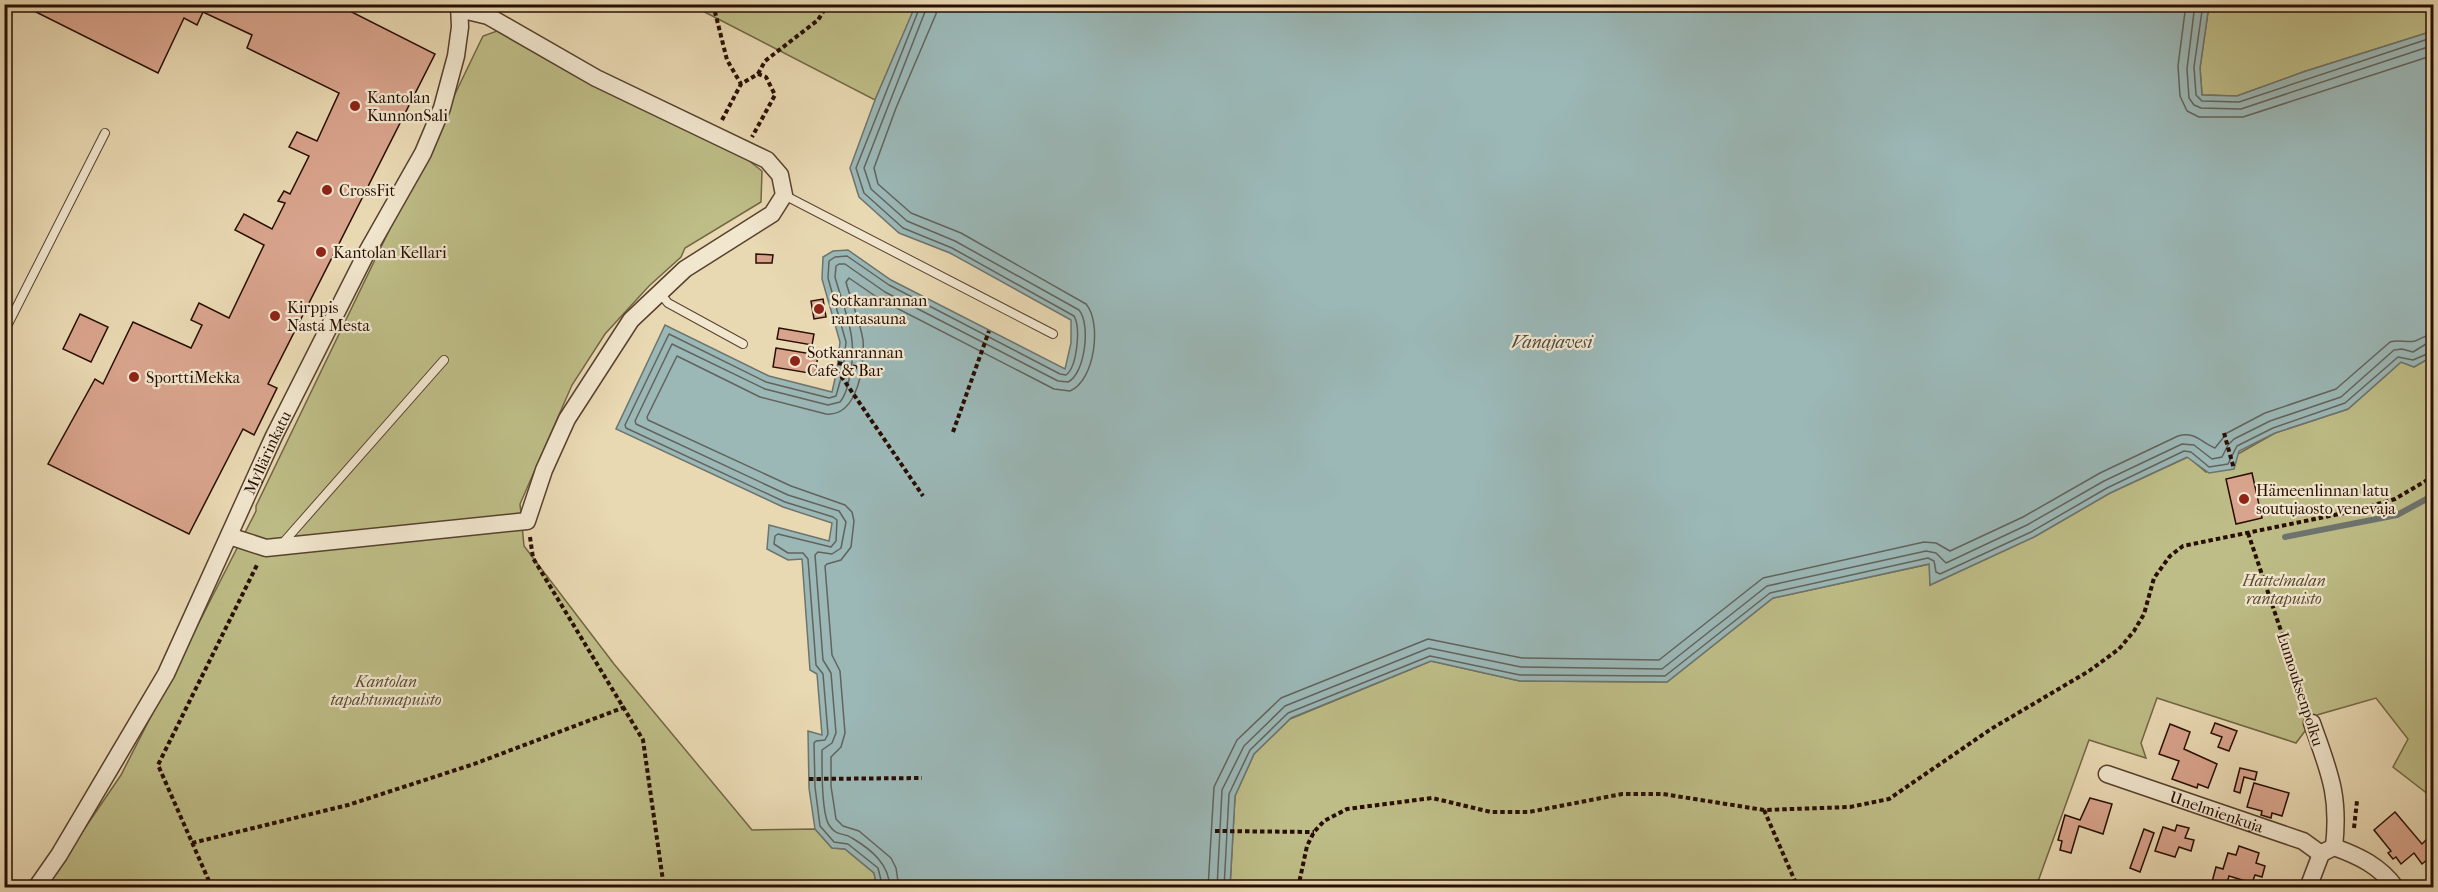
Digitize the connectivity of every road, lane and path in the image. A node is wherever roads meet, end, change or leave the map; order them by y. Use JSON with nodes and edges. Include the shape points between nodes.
{"nodes":[{"id":1,"x":713,"y":4,"type":"edge"},
{"id":2,"x":828,"y":4,"type":"edge"},
{"id":3,"x":459,"y":7,"type":"edge"},
{"id":4,"x":758,"y":74,"type":"junction"},
{"id":5,"x":741,"y":84,"type":"junction"},
{"id":6,"x":105,"y":133,"type":"dead end"},
{"id":7,"x":716,"y":134,"type":"junction"},
{"id":8,"x":745,"y":148,"type":"junction"},
{"id":9,"x":784,"y":195,"type":"junction"},
{"id":10,"x":659,"y":292,"type":"junction"},
{"id":11,"x":989,"y":331,"type":"dead end"},
{"id":12,"x":4,"y":332,"type":"edge"},
{"id":13,"x":1053,"y":334,"type":"dead end"},
{"id":14,"x":743,"y":344,"type":"dead end"},
{"id":15,"x":840,"y":351,"type":"dead end"},
{"id":16,"x":873,"y":352,"type":"dead end"},
{"id":17,"x":444,"y":360,"type":"dead end"},
{"id":18,"x":838,"y":363,"type":"dead end"},
{"id":19,"x":837,"y":370,"type":"dead end"},
{"id":20,"x":880,"y":373,"type":"dead end"},
{"id":21,"x":953,"y":432,"type":"dead end"},
{"id":22,"x":2224,"y":433,"type":"dead end"},
{"id":23,"x":2234,"y":469,"type":"dead end"},
{"id":24,"x":2433,"y":476,"type":"edge"},
{"id":25,"x":923,"y":496,"type":"dead end"},
{"id":26,"x":527,"y":520,"type":"junction"},
{"id":27,"x":2248,"y":533,"type":"junction"},
{"id":28,"x":229,"y":536,"type":"junction"},
{"id":29,"x":272,"y":548,"type":"junction"},
{"id":30,"x":625,"y":707,"type":"junction"},
{"id":31,"x":2312,"y":723,"type":"joint"},
{"id":32,"x":2108,"y":774,"type":"dead end"},
{"id":33,"x":922,"y":778,"type":"dead end"},
{"id":34,"x":809,"y":779,"type":"dead end"},
{"id":35,"x":2357,"y":801,"type":"dead end"},
{"id":36,"x":1764,"y":810,"type":"junction"},
{"id":37,"x":1215,"y":831,"type":"dead end"},
{"id":38,"x":1314,"y":832,"type":"junction"},
{"id":39,"x":2354,"y":832,"type":"dead end"},
{"id":40,"x":192,"y":843,"type":"junction"},
{"id":41,"x":2328,"y":851,"type":"junction"},
{"id":42,"x":36,"y":888,"type":"edge"},
{"id":43,"x":212,"y":888,"type":"edge"},
{"id":44,"x":664,"y":888,"type":"edge"},
{"id":45,"x":1298,"y":888,"type":"edge"},
{"id":46,"x":1798,"y":888,"type":"edge"},
{"id":47,"x":2308,"y":888,"type":"edge"},
{"id":48,"x":2396,"y":888,"type":"edge"}],
"edges":[{"from":1,"to":5,"type":"path","via":[[728,60]]},
{"from":2,"to":4,"type":"path","via":[[818,20],[765,61]]},
{"from":3,"to":7,"type":"street","via":[[488,16],[596,78]]},
{"from":3,"to":28,"type":"street","name":"Myllärinkatu","via":[[456,56],[442,108],[279,426]]},
{"from":4,"to":5,"type":"path"},
{"from":4,"to":8,"type":"path","via":[[766,77],[775,95]]},
{"from":5,"to":7,"type":"path"},
{"from":6,"to":12,"type":"lane"},
{"from":7,"to":8,"type":"street"},
{"from":8,"to":9,"type":"street","via":[[767,160],[780,175]]},
{"from":9,"to":10,"type":"street","via":[[772,214],[685,268]]},
{"from":9,"to":13,"type":"lane"},
{"from":10,"to":14,"type":"lane","via":[[668,303]]},
{"from":10,"to":26,"type":"street","via":[[631,320],[567,419]]},
{"from":11,"to":21,"type":"path"},
{"from":15,"to":16,"type":"path"},
{"from":17,"to":29,"type":"lane"},
{"from":18,"to":20,"type":"path"},
{"from":19,"to":25,"type":"path"},
{"from":22,"to":23,"type":"path"},
{"from":24,"to":27,"type":"path","via":[[2385,502]]},
{"from":26,"to":29,"type":"street"},
{"from":26,"to":30,"type":"path","via":[[533,558]]},
{"from":27,"to":31,"type":"path","name":"Lumouksenpolku"},
{"from":27,"to":36,"type":"path","via":[[2182,546],[2154,578],[2144,614],[2119,650],[1991,729],[1889,799],[1850,807]]},
{"from":28,"to":29,"type":"street"},
{"from":28,"to":42,"type":"street","name":"Myllärinkatu","via":[[166,674]]},
{"from":29,"to":40,"type":"path","via":[[158,765]]},
{"from":30,"to":40,"type":"path","via":[[474,764],[348,805]]},
{"from":30,"to":44,"type":"path","via":[[643,740]]},
{"from":31,"to":41,"type":"street","name":"Lumouksenpolku","via":[[2337,784],[2337,817]]},
{"from":32,"to":41,"type":"street","name":"Unelmienkuja"},
{"from":33,"to":34,"type":"path"},
{"from":35,"to":39,"type":"path"},
{"from":36,"to":38,"type":"path","via":[[1663,794],[1622,794],[1529,812],[1491,812],[1432,798],[1347,809],[1324,821]]},
{"from":36,"to":46,"type":"path"},
{"from":37,"to":38,"type":"path"},
{"from":38,"to":45,"type":"path"},
{"from":40,"to":43,"type":"path"},
{"from":41,"to":47,"type":"street","name":"Lumouksenpolku"},
{"from":41,"to":48,"type":"street","name":"Unelmienkuja","via":[[2369,862]]}]}
